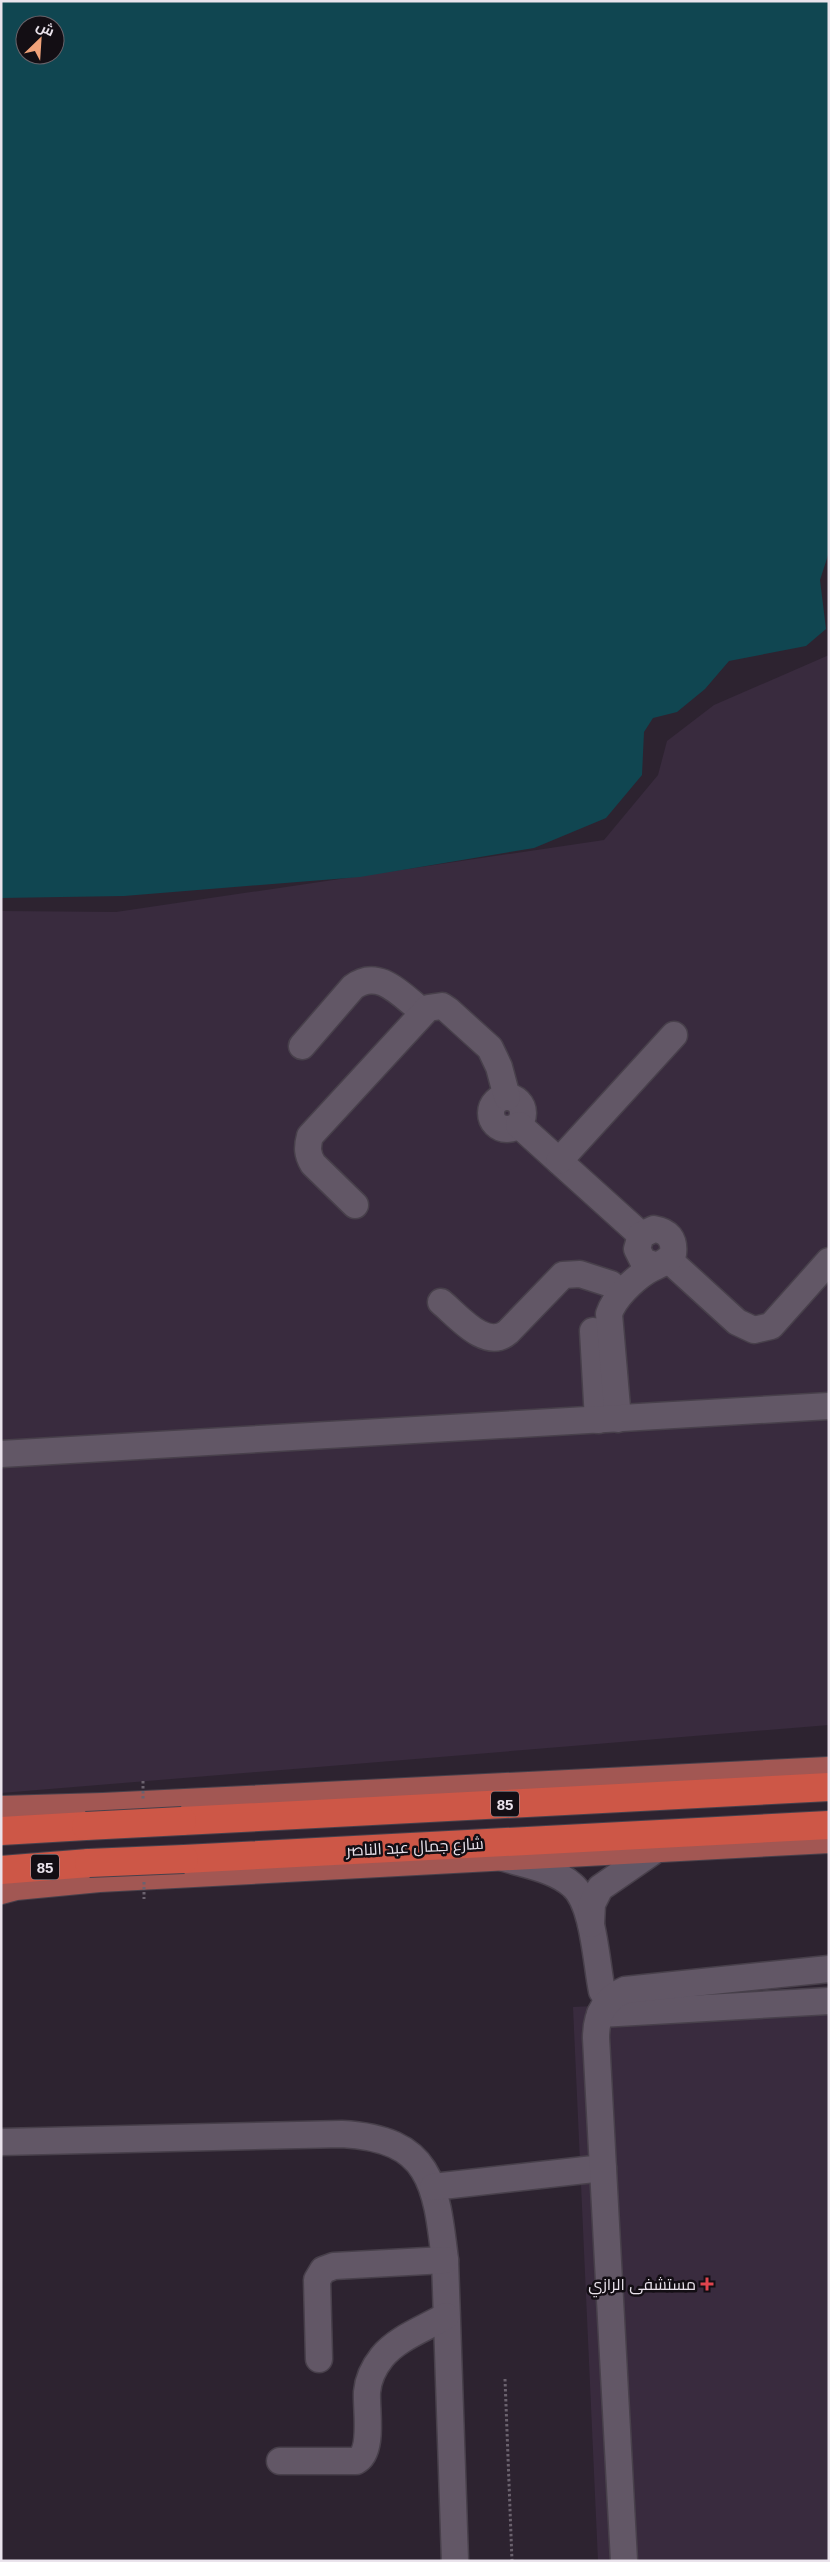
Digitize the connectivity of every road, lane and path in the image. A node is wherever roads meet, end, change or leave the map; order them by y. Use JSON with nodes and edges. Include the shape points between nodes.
{"nodes":[{"id":1,"x":423,"y":1012,"type":"junction"},
{"id":2,"x":674,"y":1035,"type":"dead end"},
{"id":3,"x":302,"y":1046,"type":"dead end"},
{"id":4,"x":559,"y":1160,"type":"junction"},
{"id":5,"x":355,"y":1206,"type":"dead end"},
{"id":6,"x":639,"y":1242,"type":"junction"},
{"id":7,"x":829,"y":1261,"type":"edge"},
{"id":8,"x":663,"y":1263,"type":"junction"},
{"id":9,"x":611,"y":1284,"type":"junction"},
{"id":10,"x":441,"y":1302,"type":"dead end"},
{"id":11,"x":829,"y":1406,"type":"edge"},
{"id":12,"x":608,"y":1419,"type":"junction"},
{"id":13,"x":1,"y":1454,"type":"edge"},
{"id":14,"x":829,"y":1772,"type":"edge"},
{"id":15,"x":829,"y":1787,"type":"edge"},
{"id":16,"x":1,"y":1810,"type":"edge"},
{"id":17,"x":829,"y":1825,"type":"edge"},
{"id":18,"x":1,"y":1831,"type":"edge"},
{"id":19,"x":829,"y":1839,"type":"edge"},
{"id":20,"x":658,"y":1848,"type":"junction"},
{"id":21,"x":500,"y":1857,"type":"junction"},
{"id":22,"x":1,"y":1870,"type":"edge"},
{"id":23,"x":1,"y":1890,"type":"edge"},
{"id":24,"x":591,"y":1930,"type":"junction"},
{"id":25,"x":829,"y":1969,"type":"edge"},
{"id":26,"x":611,"y":2001,"type":"junction"},
{"id":27,"x":829,"y":2001,"type":"edge"},
{"id":28,"x":1,"y":2142,"type":"edge"},
{"id":29,"x":603,"y":2168,"type":"junction"},
{"id":30,"x":433,"y":2187,"type":"junction"},
{"id":31,"x":444,"y":2260,"type":"junction"},
{"id":32,"x":446,"y":2316,"type":"junction"},
{"id":33,"x":319,"y":2359,"type":"dead end"},
{"id":34,"x":505,"y":2379,"type":"dead end"},
{"id":35,"x":280,"y":2461,"type":"dead end"},
{"id":36,"x":455,"y":2561,"type":"edge"},
{"id":37,"x":512,"y":2561,"type":"edge"},
{"id":38,"x":624,"y":2561,"type":"edge"}],
"edges":[{"from":1,"to":3,"type":"street","via":[[387,984],[370,979],[360,981]]},
{"from":1,"to":4,"type":"street","via":[[442,1006],[484,1041],[496,1057],[507,1097],[500,1098],[492,1107],[492,1120],[507,1130],[519,1124]]},
{"from":1,"to":5,"type":"street","via":[[310,1136],[307,1146],[313,1164]]},
{"from":2,"to":4,"type":"street"},
{"from":4,"to":6,"type":"street"},
{"from":6,"to":8,"type":"street","via":[[643,1261]]},
{"from":6,"to":9,"type":"street"},
{"from":7,"to":8,"type":"street","via":[[771,1326],[754,1330],[737,1322]]},
{"from":8,"to":12,"type":"street","via":[[642,1274],[614,1303],[609,1314]]},
{"from":9,"to":10,"type":"street","via":[[580,1274],[563,1275],[508,1332],[495,1339],[480,1334]]},
{"from":9,"to":12,"type":"street","via":[[598,1302],[592,1323]]},
{"from":11,"to":12,"type":"street"},
{"from":12,"to":13,"type":"street"},
{"from":14,"to":16,"type":"main road"},
{"from":15,"to":18,"type":"highway","number":"85","bridge":true},
{"from":17,"to":22,"type":"highway","name":"شارع جمال عبد الناصر","number":"85","bridge":true},
{"from":19,"to":20,"type":"main road"},
{"from":20,"to":21,"type":"main road"},
{"from":20,"to":24,"type":"street","via":[[600,1888],[592,1904]]},
{"from":21,"to":23,"type":"main road","via":[[99,1878]]},
{"from":21,"to":24,"type":"street","via":[[549,1872],[572,1885],[583,1901]]},
{"from":24,"to":26,"type":"street","via":[[602,1991]]},
{"from":25,"to":26,"type":"street"},
{"from":26,"to":27,"type":"street"},
{"from":26,"to":29,"type":"street","via":[[596,2038]]},
{"from":28,"to":30,"type":"street","via":[[367,2135],[410,2154],[426,2172]]},
{"from":29,"to":30,"type":"street"},
{"from":29,"to":38,"type":"street"},
{"from":30,"to":31,"type":"street"},
{"from":31,"to":32,"type":"street"},
{"from":31,"to":33,"type":"street","via":[[334,2266],[323,2270],[317,2280]]},
{"from":32,"to":35,"type":"street","via":[[391,2348],[375,2368],[367,2392],[366,2448],[361,2458],[356,2461]]},
{"from":32,"to":36,"type":"street"},
{"from":34,"to":37,"type":"path"}]}
